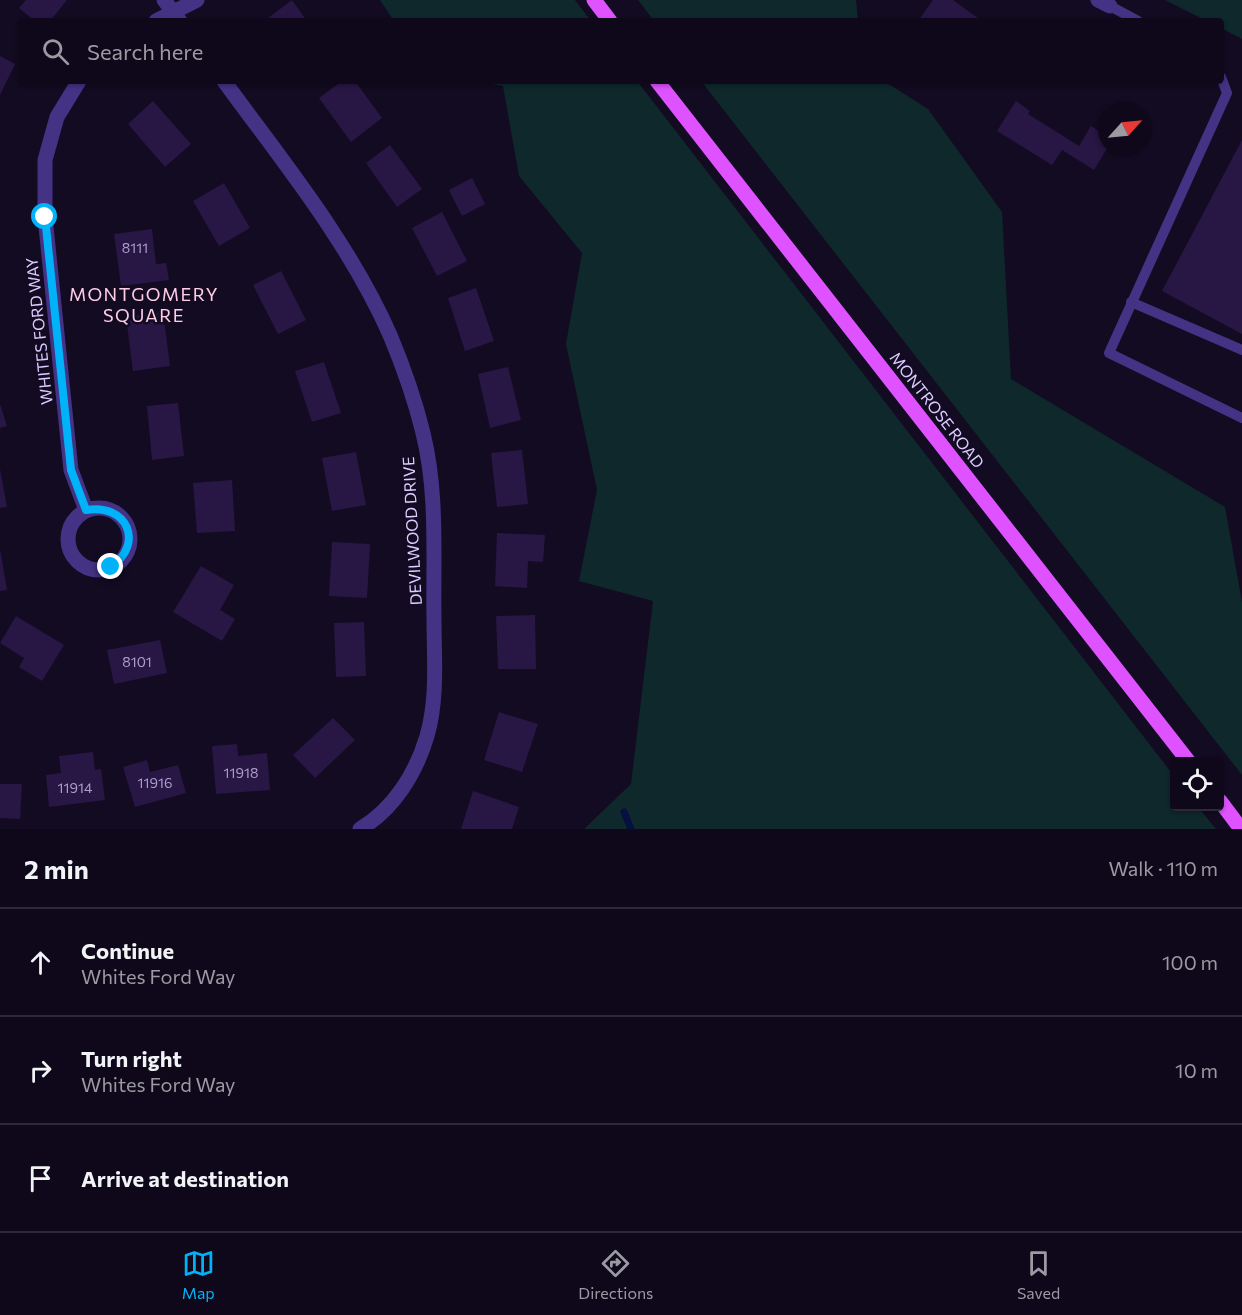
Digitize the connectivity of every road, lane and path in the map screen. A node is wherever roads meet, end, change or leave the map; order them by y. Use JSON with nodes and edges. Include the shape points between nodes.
{"nodes":[{"id":1,"x":197,"y":0,"type":"edge"},
{"id":2,"x":594,"y":0,"type":"edge"},
{"id":3,"x":1104,"y":3,"type":"edge"},
{"id":4,"x":172,"y":11,"type":"edge"},
{"id":5,"x":608,"y":18,"type":"edge"},
{"id":6,"x":1132,"y":18,"type":"edge"},
{"id":7,"x":77,"y":84,"type":"edge"},
{"id":8,"x":226,"y":84,"type":"edge"},
{"id":9,"x":659,"y":84,"type":"edge"},
{"id":10,"x":1224,"y":84,"type":"edge"},
{"id":11,"x":1131,"y":302,"type":"junction"},
{"id":12,"x":1242,"y":350,"type":"edge"},
{"id":13,"x":1242,"y":418,"type":"edge"},
{"id":14,"x":86,"y":510,"type":"junction"},
{"id":15,"x":1185,"y":757,"type":"edge"},
{"id":16,"x":1224,"y":806,"type":"edge"},
{"id":17,"x":360,"y":829,"type":"edge"},
{"id":18,"x":1241,"y":829,"type":"edge"}],
"edges":[{"from":1,"to":4,"type":"street"},
{"from":2,"to":5,"type":"main road"},
{"from":3,"to":6,"type":"lane"},
{"from":7,"to":14,"type":"street","name":"WHITES FORD WAY","via":[[57,117],[45,160],[45,217],[71,470]]},
{"from":8,"to":17,"type":"street","name":"DEVILWOOD DRIVE","via":[[336,236],[365,284],[390,336],[423,434],[432,515],[433,703],[428,735],[405,786],[378,816]]},
{"from":9,"to":15,"type":"main road","name":"MONTROSE ROAD"},
{"from":10,"to":11,"type":"lane","via":[[1227,93]]},
{"from":11,"to":12,"type":"lane"},
{"from":11,"to":13,"type":"lane","via":[[1109,354]]},
{"from":14,"to":14,"type":"street","via":[[75,518],[68,531],[73,557],[97,570],[111,567],[125,553],[129,533],[113,511]]},
{"from":16,"to":18,"type":"main road"}]}
